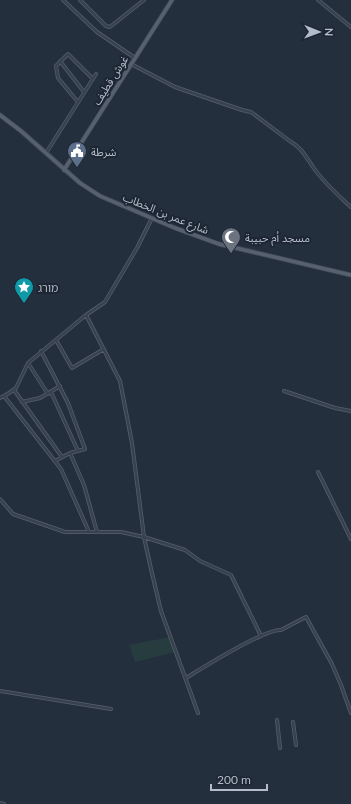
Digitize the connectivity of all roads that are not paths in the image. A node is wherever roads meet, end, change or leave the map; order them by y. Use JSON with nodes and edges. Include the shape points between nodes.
{"nodes":[{"id":1,"x":63,"y":0,"type":"edge"},
{"id":2,"x":80,"y":0,"type":"edge"},
{"id":3,"x":144,"y":0,"type":"edge"},
{"id":4,"x":172,"y":0,"type":"edge"},
{"id":5,"x":318,"y":0,"type":"edge"},
{"id":6,"x":351,"y":27,"type":"edge"},
{"id":7,"x":135,"y":58,"type":"junction"},
{"id":8,"x":60,"y":61,"type":"junction"},
{"id":9,"x":131,"y":64,"type":"junction"},
{"id":10,"x":96,"y":74,"type":"dead end"},
{"id":11,"x":93,"y":79,"type":"junction"},
{"id":12,"x":84,"y":92,"type":"junction"},
{"id":13,"x":78,"y":102,"type":"junction"},
{"id":14,"x":0,"y":115,"type":"edge"},
{"id":15,"x":5,"y":119,"type":"junction"},
{"id":16,"x":0,"y":123,"type":"edge"},
{"id":17,"x":46,"y":153,"type":"junction"},
{"id":18,"x":64,"y":170,"type":"junction"},
{"id":19,"x":351,"y":207,"type":"edge"},
{"id":20,"x":152,"y":218,"type":"junction"},
{"id":21,"x":351,"y":275,"type":"edge"},
{"id":22,"x":86,"y":315,"type":"junction"},
{"id":23,"x":56,"y":340,"type":"junction"},
{"id":24,"x":104,"y":349,"type":"junction"},
{"id":25,"x":41,"y":351,"type":"junction"},
{"id":26,"x":28,"y":363,"type":"junction"},
{"id":27,"x":60,"y":386,"type":"junction"},
{"id":28,"x":14,"y":390,"type":"junction"},
{"id":29,"x":284,"y":391,"type":"dead end"},
{"id":30,"x":49,"y":393,"type":"junction"},
{"id":31,"x":4,"y":396,"type":"junction"},
{"id":32,"x":0,"y":398,"type":"edge"},
{"id":33,"x":22,"y":402,"type":"junction"},
{"id":34,"x":351,"y":411,"type":"edge"},
{"id":35,"x":78,"y":451,"type":"junction"},
{"id":36,"x":70,"y":453,"type":"junction"},
{"id":37,"x":62,"y":457,"type":"junction"},
{"id":38,"x":55,"y":461,"type":"junction"},
{"id":39,"x":318,"y":472,"type":"dead end"},
{"id":40,"x":0,"y":499,"type":"edge"},
{"id":41,"x":89,"y":532,"type":"junction"},
{"id":42,"x":97,"y":532,"type":"junction"},
{"id":43,"x":144,"y":536,"type":"junction"},
{"id":44,"x":351,"y":539,"type":"edge"},
{"id":45,"x":261,"y":636,"type":"junction"},
{"id":46,"x":186,"y":678,"type":"junction"},
{"id":47,"x":0,"y":692,"type":"edge"},
{"id":48,"x":111,"y":709,"type":"dead end"},
{"id":49,"x":198,"y":712,"type":"dead end"},
{"id":50,"x":351,"y":712,"type":"edge"},
{"id":51,"x":277,"y":720,"type":"dead end"},
{"id":52,"x":293,"y":722,"type":"dead end"},
{"id":53,"x":296,"y":745,"type":"dead end"},
{"id":54,"x":280,"y":748,"type":"dead end"},
{"id":55,"x":0,"y":803,"type":"edge"},
{"id":56,"x":4,"y":804,"type":"edge"}],
"edges":[{"from":1,"to":7,"type":"street","via":[[98,32]]},
{"from":2,"to":3,"type":"street","via":[[110,27]]},
{"from":4,"to":7,"type":"main road","name":"غوش قطيف"},
{"from":5,"to":6,"type":"street"},
{"from":7,"to":9,"type":"main road","name":"غوش قطيف"},
{"from":8,"to":11,"type":"street","via":[[68,54]]},
{"from":8,"to":12,"type":"street"},
{"from":8,"to":13,"type":"street","via":[[56,66],[58,78]]},
{"from":9,"to":18,"type":"main road","name":"غوش قطيف"},
{"from":9,"to":19,"type":"street","via":[[175,87],[251,112],[297,144],[312,166]]},
{"from":10,"to":11,"type":"street"},
{"from":11,"to":12,"type":"street"},
{"from":12,"to":13,"type":"street"},
{"from":13,"to":17,"type":"street"},
{"from":14,"to":15,"type":"main road","name":"شارع عمر بن الخطاب"},
{"from":15,"to":16,"type":"main road"},
{"from":15,"to":17,"type":"main road","name":"شارع عمر بن الخطاب"},
{"from":17,"to":18,"type":"main road","name":"شارع عمر بن الخطاب"},
{"from":18,"to":20,"type":"main road","name":"شارع عمر بن الخطاب","via":[[100,196]]},
{"from":20,"to":21,"type":"main road","name":"شارع عمر بن الخطاب","via":[[219,244]]},
{"from":20,"to":22,"type":"street","via":[[105,302]]},
{"from":22,"to":23,"type":"street"},
{"from":22,"to":24,"type":"street"},
{"from":23,"to":24,"type":"street","via":[[72,368]]},
{"from":23,"to":25,"type":"street"},
{"from":24,"to":43,"type":"street","via":[[120,381],[132,443]]},
{"from":25,"to":26,"type":"street"},
{"from":25,"to":27,"type":"street"},
{"from":26,"to":28,"type":"street"},
{"from":26,"to":30,"type":"street"},
{"from":27,"to":30,"type":"street"},
{"from":27,"to":35,"type":"street","via":[[85,449]]},
{"from":28,"to":31,"type":"street"},
{"from":28,"to":33,"type":"street"},
{"from":29,"to":34,"type":"street"},
{"from":30,"to":33,"type":"street"},
{"from":30,"to":35,"type":"street"},
{"from":31,"to":32,"type":"street"},
{"from":31,"to":38,"type":"street"},
{"from":33,"to":37,"type":"street"},
{"from":35,"to":36,"type":"street"},
{"from":36,"to":37,"type":"street"},
{"from":36,"to":42,"type":"street","via":[[84,485]]},
{"from":37,"to":38,"type":"street"},
{"from":38,"to":41,"type":"street"},
{"from":39,"to":44,"type":"street"},
{"from":40,"to":41,"type":"street","via":[[14,514],[65,532]]},
{"from":41,"to":42,"type":"street"},
{"from":42,"to":43,"type":"street","via":[[114,531]]},
{"from":43,"to":45,"type":"street","via":[[185,550],[232,575]]},
{"from":43,"to":46,"type":"street","via":[[161,611]]},
{"from":45,"to":46,"type":"street"},
{"from":45,"to":50,"type":"street","via":[[281,630],[306,617],[332,664]]},
{"from":46,"to":49,"type":"street"},
{"from":47,"to":48,"type":"street"},
{"from":51,"to":54,"type":"street"},
{"from":52,"to":53,"type":"street"},
{"from":55,"to":56,"type":"street"}]}
